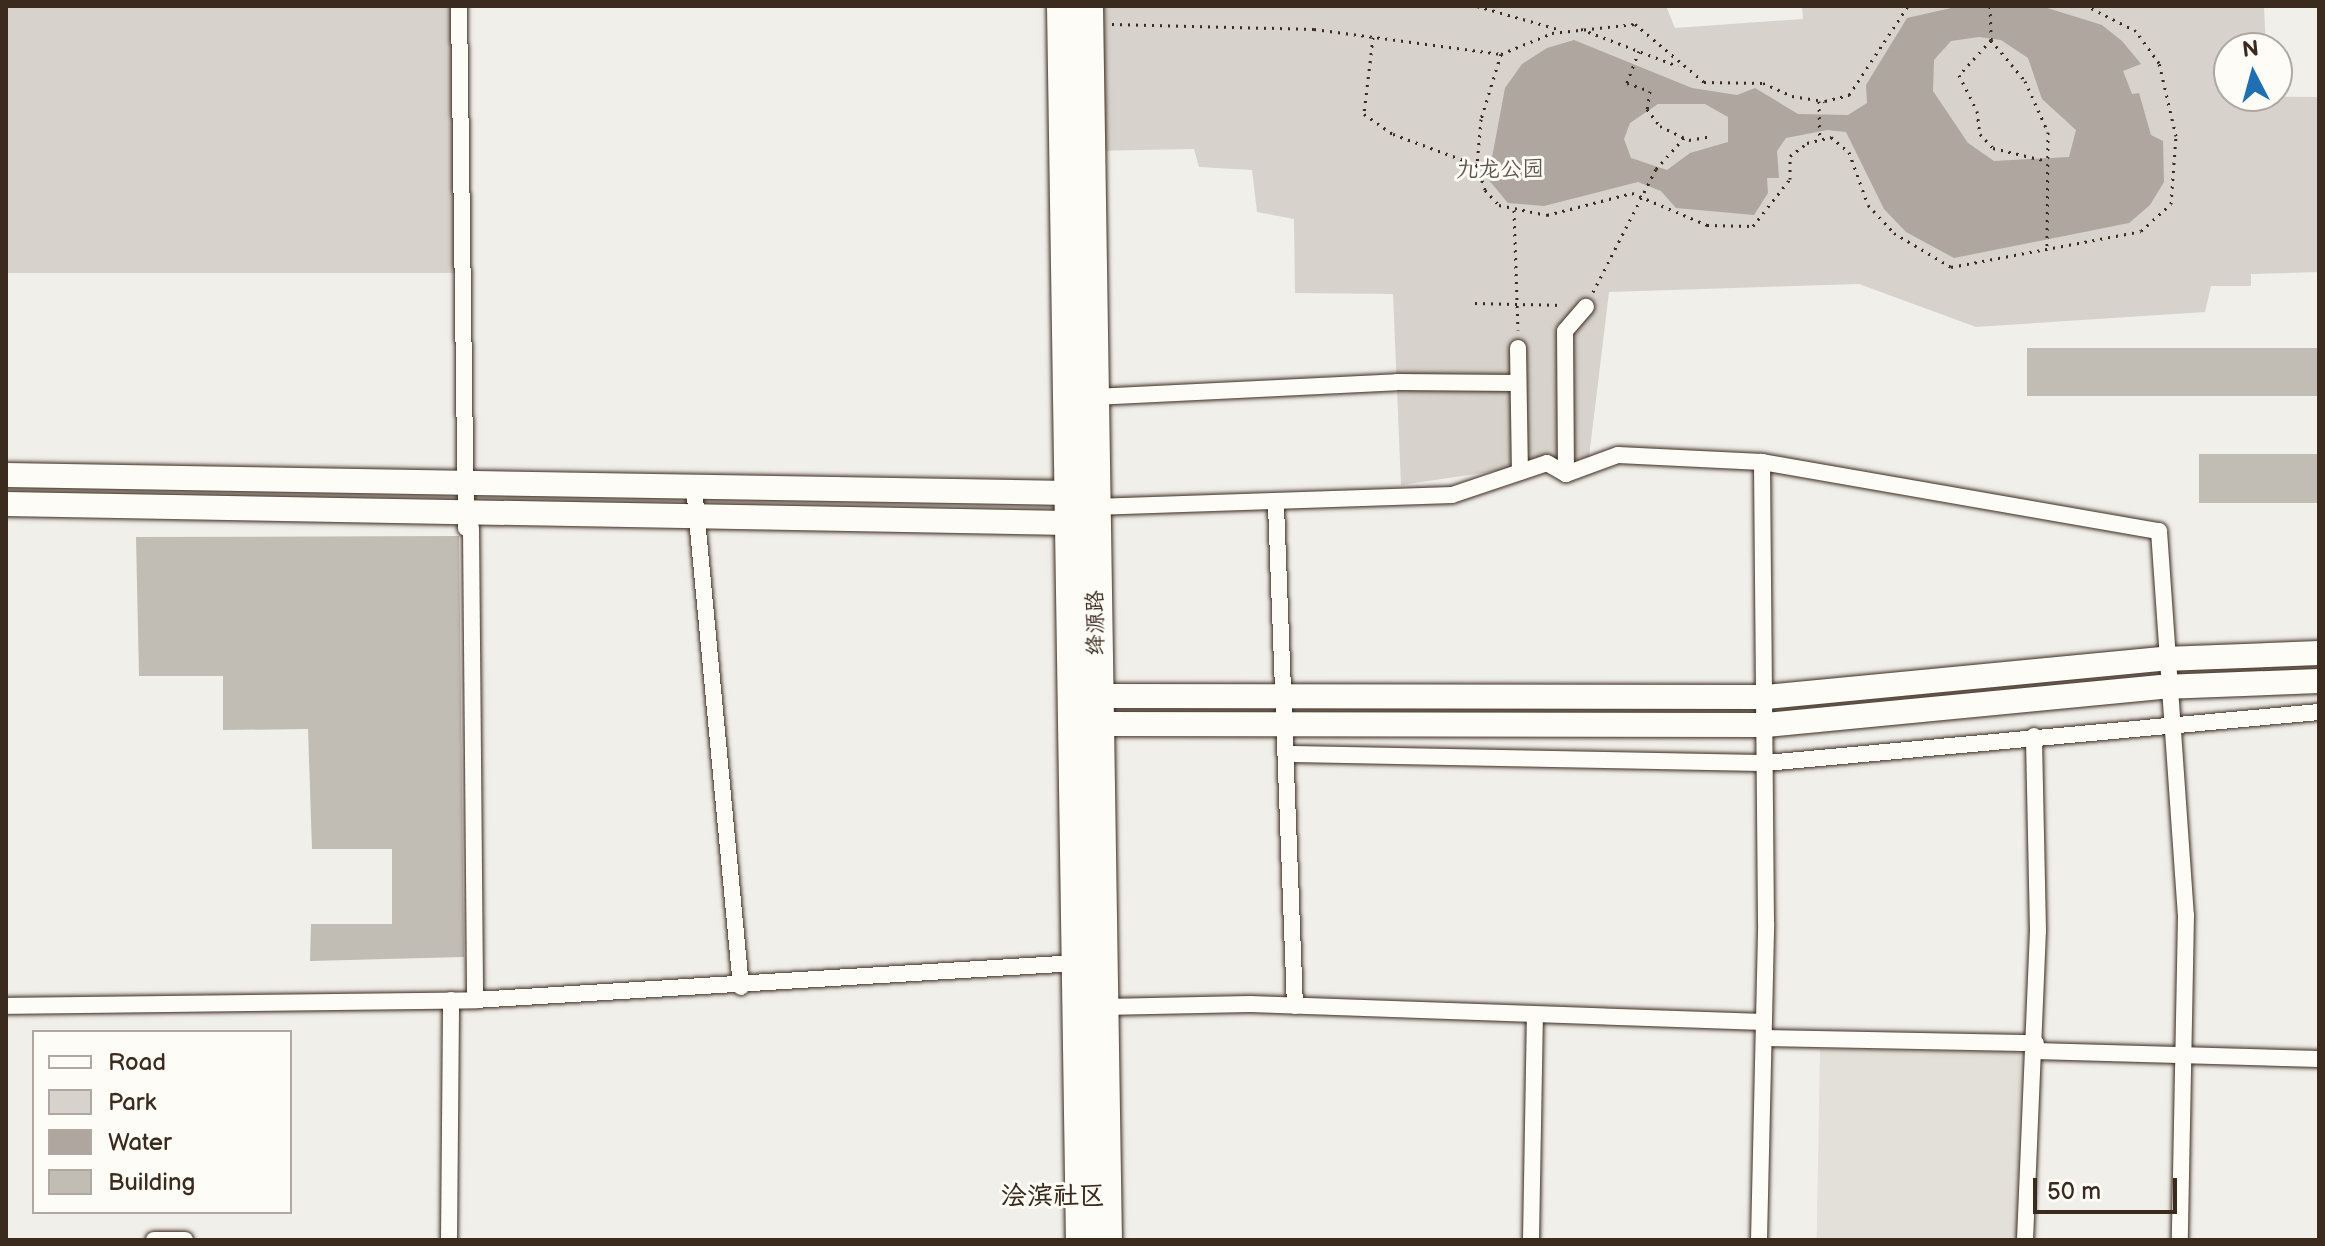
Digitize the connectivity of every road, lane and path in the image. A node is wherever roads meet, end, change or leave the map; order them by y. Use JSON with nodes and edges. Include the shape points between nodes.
{"nodes":[{"id":1,"x":459,"y":6,"type":"edge"},
{"id":2,"x":1062,"y":6,"type":"edge"},
{"id":3,"x":1477,"y":6,"type":"edge"},
{"id":4,"x":1908,"y":6,"type":"edge"},
{"id":5,"x":1990,"y":6,"type":"edge"},
{"id":6,"x":2087,"y":6,"type":"edge"},
{"id":7,"x":1088,"y":15,"type":"edge"},
{"id":8,"x":1577,"y":28,"type":"junction"},
{"id":9,"x":1562,"y":31,"type":"junction"},
{"id":10,"x":1373,"y":37,"type":"junction"},
{"id":11,"x":1991,"y":40,"type":"junction"},
{"id":12,"x":1639,"y":51,"type":"junction"},
{"id":13,"x":1501,"y":54,"type":"junction"},
{"id":14,"x":1681,"y":67,"type":"junction"},
{"id":15,"x":1819,"y":101,"type":"junction"},
{"id":16,"x":1712,"y":136,"type":"dead end"},
{"id":17,"x":1684,"y":138,"type":"junction"},
{"id":18,"x":1820,"y":140,"type":"junction"},
{"id":19,"x":2043,"y":160,"type":"junction"},
{"id":20,"x":1477,"y":165,"type":"junction"},
{"id":21,"x":1640,"y":195,"type":"junction"},
{"id":22,"x":1514,"y":210,"type":"junction"},
{"id":23,"x":2047,"y":246,"type":"junction"},
{"id":24,"x":1517,"y":302,"type":"junction"},
{"id":25,"x":1475,"y":303,"type":"dead end"},
{"id":26,"x":1586,"y":307,"type":"junction"},
{"id":27,"x":1518,"y":348,"type":"joint"},
{"id":28,"x":1517,"y":383,"type":"junction"},
{"id":29,"x":1094,"y":397,"type":"junction"},
{"id":30,"x":1762,"y":462,"type":"junction"},
{"id":31,"x":1520,"y":472,"type":"junction"},
{"id":32,"x":1566,"y":474,"type":"junction"},
{"id":33,"x":6,"y":475,"type":"edge"},
{"id":34,"x":465,"y":483,"type":"junction"},
{"id":35,"x":694,"y":487,"type":"junction"},
{"id":36,"x":6,"y":504,"type":"edge"},
{"id":37,"x":1276,"y":505,"type":"junction"},
{"id":38,"x":1078,"y":508,"type":"junction"},
{"id":39,"x":697,"y":516,"type":"junction"},
{"id":40,"x":467,"y":523,"type":"junction"},
{"id":41,"x":2319,"y":653,"type":"edge"},
{"id":42,"x":2164,"y":659,"type":"junction"},
{"id":43,"x":2319,"y":681,"type":"edge"},
{"id":44,"x":2167,"y":687,"type":"junction"},
{"id":45,"x":1766,"y":697,"type":"junction"},
{"id":46,"x":1287,"y":699,"type":"junction"},
{"id":47,"x":1098,"y":710,"type":"junction"},
{"id":48,"x":2319,"y":712,"type":"edge"},
{"id":49,"x":1766,"y":725,"type":"junction"},
{"id":50,"x":2170,"y":726,"type":"junction"},
{"id":51,"x":1287,"y":727,"type":"junction"},
{"id":52,"x":2034,"y":736,"type":"junction"},
{"id":53,"x":1288,"y":754,"type":"junction"},
{"id":54,"x":1766,"y":763,"type":"junction"},
{"id":55,"x":1077,"y":963,"type":"junction"},
{"id":56,"x":741,"y":987,"type":"junction"},
{"id":57,"x":451,"y":1000,"type":"junction"},
{"id":58,"x":475,"y":1000,"type":"junction"},
{"id":59,"x":6,"y":1006,"type":"edge"},
{"id":60,"x":1295,"y":1006,"type":"junction"},
{"id":61,"x":1103,"y":1007,"type":"junction"},
{"id":62,"x":1535,"y":1015,"type":"junction"},
{"id":63,"x":1764,"y":1030,"type":"junction"},
{"id":64,"x":2036,"y":1047,"type":"junction"},
{"id":65,"x":2184,"y":1058,"type":"junction"},
{"id":66,"x":2319,"y":1059,"type":"edge"},
{"id":67,"x":154,"y":1240,"type":"edge"},
{"id":68,"x":185,"y":1240,"type":"edge"},
{"id":69,"x":449,"y":1240,"type":"edge"},
{"id":70,"x":1081,"y":1240,"type":"edge"},
{"id":71,"x":1107,"y":1240,"type":"edge"},
{"id":72,"x":1531,"y":1240,"type":"edge"},
{"id":73,"x":1759,"y":1240,"type":"edge"},
{"id":74,"x":2025,"y":1240,"type":"edge"},
{"id":75,"x":2180,"y":1240,"type":"edge"}],
"edges":[{"from":1,"to":34,"type":"street"},
{"from":2,"to":38,"type":"highway","name":"绛源路"},
{"from":3,"to":9,"type":"path"},
{"from":4,"to":15,"type":"path","via":[[1849,95]]},
{"from":5,"to":11,"type":"path"},
{"from":6,"to":23,"type":"path","via":[[2136,31],[2159,63],[2173,109],[2176,177],[2171,204],[2141,231]]},
{"from":7,"to":10,"type":"path"},
{"from":7,"to":29,"type":"highway","name":"绛源路"},
{"from":8,"to":9,"type":"path"},
{"from":8,"to":12,"type":"path"},
{"from":8,"to":14,"type":"path","via":[[1635,24],[1666,46]]},
{"from":9,"to":13,"type":"path"},
{"from":10,"to":13,"type":"path"},
{"from":10,"to":20,"type":"path","via":[[1364,114],[1393,134]]},
{"from":11,"to":19,"type":"path","via":[[2040,111],[2049,140]]},
{"from":11,"to":19,"type":"path","via":[[1959,75],[1977,111],[1980,134],[1993,148]]},
{"from":12,"to":14,"type":"path"},
{"from":12,"to":17,"type":"path","via":[[1627,83],[1650,91],[1647,109]]},
{"from":13,"to":20,"type":"path","via":[[1481,119]]},
{"from":14,"to":15,"type":"path","via":[[1704,82],[1763,83]]},
{"from":15,"to":18,"type":"path"},
{"from":16,"to":17,"type":"path"},
{"from":17,"to":21,"type":"path"},
{"from":18,"to":21,"type":"path","via":[[1790,156],[1790,179],[1753,226],[1707,225]]},
{"from":18,"to":23,"type":"path","via":[[1831,137],[1849,152],[1868,205],[1894,233],[1951,267]]},
{"from":19,"to":23,"type":"path"},
{"from":20,"to":22,"type":"path","via":[[1485,190]]},
{"from":21,"to":22,"type":"path","via":[[1609,197],[1547,215]]},
{"from":21,"to":26,"type":"path"},
{"from":22,"to":24,"type":"path"},
{"from":24,"to":25,"type":"path"},
{"from":24,"to":26,"type":"path"},
{"from":24,"to":27,"type":"path"},
{"from":26,"to":32,"type":"street","via":[[1565,331]]},
{"from":27,"to":28,"type":"street"},
{"from":28,"to":29,"type":"street","via":[[1397,382]]},
{"from":28,"to":31,"type":"street"},
{"from":29,"to":38,"type":"highway","name":"绛源路"},
{"from":30,"to":32,"type":"street","via":[[1618,455]]},
{"from":30,"to":42,"type":"street","via":[[2159,531]]},
{"from":30,"to":45,"type":"street","via":[[1758,559]]},
{"from":31,"to":32,"type":"street","via":[[1547,463]]},
{"from":31,"to":37,"type":"street","via":[[1452,495]]},
{"from":33,"to":34,"type":"street"},
{"from":34,"to":35,"type":"street"},
{"from":34,"to":40,"type":"street"},
{"from":35,"to":38,"type":"street"},
{"from":35,"to":39,"type":"street"},
{"from":36,"to":40,"type":"street"},
{"from":37,"to":38,"type":"street"},
{"from":37,"to":46,"type":"street"},
{"from":38,"to":39,"type":"street"},
{"from":38,"to":47,"type":"highway","name":"绛源路"},
{"from":38,"to":55,"type":"highway","name":"绛源路"},
{"from":39,"to":40,"type":"street"},
{"from":39,"to":56,"type":"street"},
{"from":40,"to":58,"type":"street"},
{"from":41,"to":42,"type":"street"},
{"from":42,"to":44,"type":"street"},
{"from":42,"to":45,"type":"street"},
{"from":43,"to":44,"type":"street"},
{"from":44,"to":49,"type":"street"},
{"from":44,"to":50,"type":"street"},
{"from":45,"to":46,"type":"street"},
{"from":45,"to":49,"type":"street"},
{"from":46,"to":47,"type":"street"},
{"from":46,"to":51,"type":"street"},
{"from":47,"to":51,"type":"street"},
{"from":47,"to":61,"type":"highway","name":"绛源路"},
{"from":48,"to":50,"type":"street"},
{"from":49,"to":51,"type":"street"},
{"from":49,"to":54,"type":"street"},
{"from":50,"to":52,"type":"street"},
{"from":50,"to":65,"type":"street","via":[[2186,915]]},
{"from":51,"to":53,"type":"street"},
{"from":52,"to":54,"type":"street"},
{"from":52,"to":64,"type":"street"},
{"from":53,"to":54,"type":"street"},
{"from":53,"to":60,"type":"street"},
{"from":54,"to":63,"type":"street"},
{"from":55,"to":56,"type":"street"},
{"from":55,"to":70,"type":"highway","name":"绛源路"},
{"from":56,"to":58,"type":"street"},
{"from":57,"to":58,"type":"street"},
{"from":57,"to":59,"type":"street"},
{"from":57,"to":69,"type":"street"},
{"from":60,"to":61,"type":"street"},
{"from":60,"to":62,"type":"street"},
{"from":61,"to":71,"type":"highway","name":"绛源路"},
{"from":62,"to":63,"type":"street"},
{"from":62,"to":72,"type":"street"},
{"from":63,"to":64,"type":"street"},
{"from":63,"to":73,"type":"street"},
{"from":64,"to":65,"type":"street"},
{"from":64,"to":74,"type":"street"},
{"from":65,"to":66,"type":"street"},
{"from":65,"to":75,"type":"street"},
{"from":67,"to":68,"type":"street"}]}
